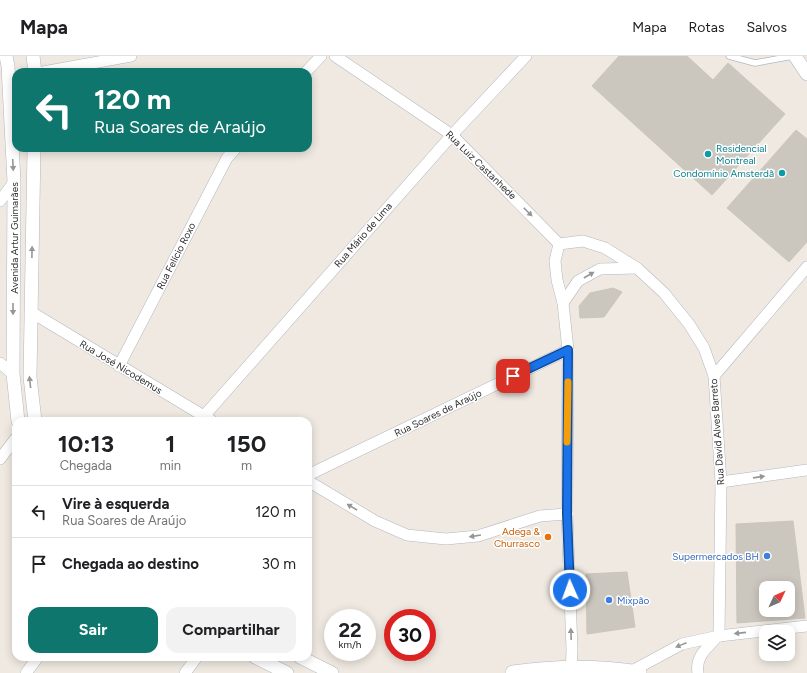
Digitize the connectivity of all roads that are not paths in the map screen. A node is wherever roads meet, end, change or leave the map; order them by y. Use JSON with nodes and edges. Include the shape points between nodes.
{"nodes":[{"id":1,"x":6,"y":56,"type":"edge"},
{"id":2,"x":32,"y":56,"type":"edge"},
{"id":3,"x":132,"y":56,"type":"edge"},
{"id":4,"x":321,"y":56,"type":"edge"},
{"id":5,"x":335,"y":56,"type":"edge"},
{"id":6,"x":526,"y":56,"type":"edge"},
{"id":7,"x":729,"y":56,"type":"edge"},
{"id":8,"x":794,"y":56,"type":"edge"},
{"id":9,"x":34,"y":68,"type":"edge"},
{"id":10,"x":65,"y":68,"type":"edge"},
{"id":11,"x":310,"y":68,"type":"edge"},
{"id":12,"x":807,"y":74,"type":"edge"},
{"id":13,"x":452,"y":135,"type":"junction"},
{"id":14,"x":12,"y":143,"type":"edge"},
{"id":15,"x":12,"y":152,"type":"edge"},
{"id":16,"x":34,"y":152,"type":"edge"},
{"id":17,"x":232,"y":152,"type":"edge"},
{"id":18,"x":14,"y":182,"type":"junction"},
{"id":19,"x":0,"y":200,"type":"edge"},
{"id":20,"x":559,"y":244,"type":"junction"},
{"id":21,"x":807,"y":267,"type":"edge"},
{"id":22,"x":637,"y":268,"type":"junction"},
{"id":23,"x":563,"y":303,"type":"junction"},
{"id":24,"x":31,"y":312,"type":"junction"},
{"id":25,"x":568,"y":350,"type":"junction"},
{"id":26,"x":0,"y":363,"type":"edge"},
{"id":27,"x":119,"y":366,"type":"junction"},
{"id":28,"x":13,"y":374,"type":"junction"},
{"id":29,"x":714,"y":376,"type":"junction"},
{"id":30,"x":18,"y":417,"type":"edge"},
{"id":31,"x":35,"y":417,"type":"edge"},
{"id":32,"x":206,"y":417,"type":"edge"},
{"id":33,"x":209,"y":417,"type":"edge"},
{"id":34,"x":12,"y":443,"type":"edge"},
{"id":35,"x":0,"y":459,"type":"edge"},
{"id":36,"x":807,"y":470,"type":"edge"},
{"id":37,"x":312,"y":473,"type":"edge"},
{"id":38,"x":721,"y":482,"type":"junction"},
{"id":39,"x":312,"y":483,"type":"edge"},
{"id":40,"x":567,"y":514,"type":"junction"},
{"id":41,"x":807,"y":626,"type":"edge"},
{"id":42,"x":718,"y":636,"type":"junction"},
{"id":43,"x":35,"y":661,"type":"edge"},
{"id":44,"x":194,"y":661,"type":"edge"},
{"id":45,"x":263,"y":661,"type":"edge"},
{"id":46,"x":308,"y":661,"type":"edge"},
{"id":47,"x":571,"y":670,"type":"edge"},
{"id":48,"x":634,"y":672,"type":"edge"},
{"id":49,"x":26,"y":673,"type":"edge"},
{"id":50,"x":185,"y":673,"type":"edge"},
{"id":51,"x":287,"y":673,"type":"edge"},
{"id":52,"x":332,"y":673,"type":"edge"},
{"id":53,"x":513,"y":673,"type":"edge"},
{"id":54,"x":698,"y":673,"type":"edge"}],
"edges":[{"from":1,"to":14,"type":"street","name":"Avenida Artur Guimarães","one_way":true},
{"from":2,"to":9,"type":"street"},
{"from":3,"to":10,"type":"street"},
{"from":4,"to":11,"type":"street"},
{"from":5,"to":13,"type":"street","name":"Rua Luiz Castanhede"},
{"from":6,"to":13,"type":"street","name":"Rua Mário de Lima"},
{"from":7,"to":8,"type":"lane","via":[[755,63]]},
{"from":8,"to":12,"type":"street"},
{"from":13,"to":20,"type":"street","name":"Rua Luiz Castanhede","one_way":true},
{"from":13,"to":33,"type":"street","name":"Rua Mário de Lima"},
{"from":15,"to":18,"type":"street","name":"Avenida Artur Guimarães","one_way":true},
{"from":24,"to":16,"type":"street","name":"Avenida Artur Guimarães","one_way":true},
{"from":17,"to":27,"type":"street","name":"Rua Felício Roxo"},
{"from":18,"to":19,"type":"street"},
{"from":18,"to":28,"type":"street","name":"Avenida Artur Guimarães","one_way":true},
{"from":20,"to":22,"type":"street","name":"Rua David Alves Barreto","via":[[583,241],[605,248]]},
{"from":20,"to":23,"type":"street","via":[[556,261]]},
{"from":21,"to":29,"type":"street"},
{"from":23,"to":22,"type":"street","one_way":true,"via":[[578,281],[600,269]]},
{"from":22,"to":29,"type":"street","name":"Rua David Alves Barreto","via":[[664,293],[689,324],[704,348]]},
{"from":23,"to":25,"type":"street"},
{"from":24,"to":27,"type":"street","name":"Rua José Nicodemus"},
{"from":31,"to":24,"type":"street","name":"Avenida Artur Guimarães","one_way":true,"via":[[30,378]]},
{"from":25,"to":37,"type":"street","name":"Rua Soares de Araújo"},
{"from":25,"to":40,"type":"street"},
{"from":26,"to":28,"type":"street"},
{"from":27,"to":32,"type":"street","name":"Rua José Nicodemus"},
{"from":28,"to":30,"type":"street","name":"Avenida Artur Guimarães"},
{"from":29,"to":38,"type":"street","name":"Rua David Alves Barreto"},
{"from":34,"to":35,"type":"street"},
{"from":38,"to":36,"type":"street","one_way":true},
{"from":38,"to":42,"type":"street","name":"Rua David Alves Barreto"},
{"from":40,"to":39,"type":"street","one_way":true,"via":[[540,516],[478,536],[446,540],[407,535],[375,521]]},
{"from":47,"to":40,"type":"street","one_way":true},
{"from":41,"to":42,"type":"street","one_way":true},
{"from":42,"to":48,"type":"street","one_way":true,"via":[[682,644]]},
{"from":42,"to":54,"type":"street","via":[[701,653]]},
{"from":43,"to":49,"type":"street"},
{"from":44,"to":50,"type":"street"},
{"from":45,"to":51,"type":"street"},
{"from":46,"to":52,"type":"street"},
{"from":47,"to":48,"type":"main road","via":[[602,668]]},
{"from":47,"to":53,"type":"main road"}]}
